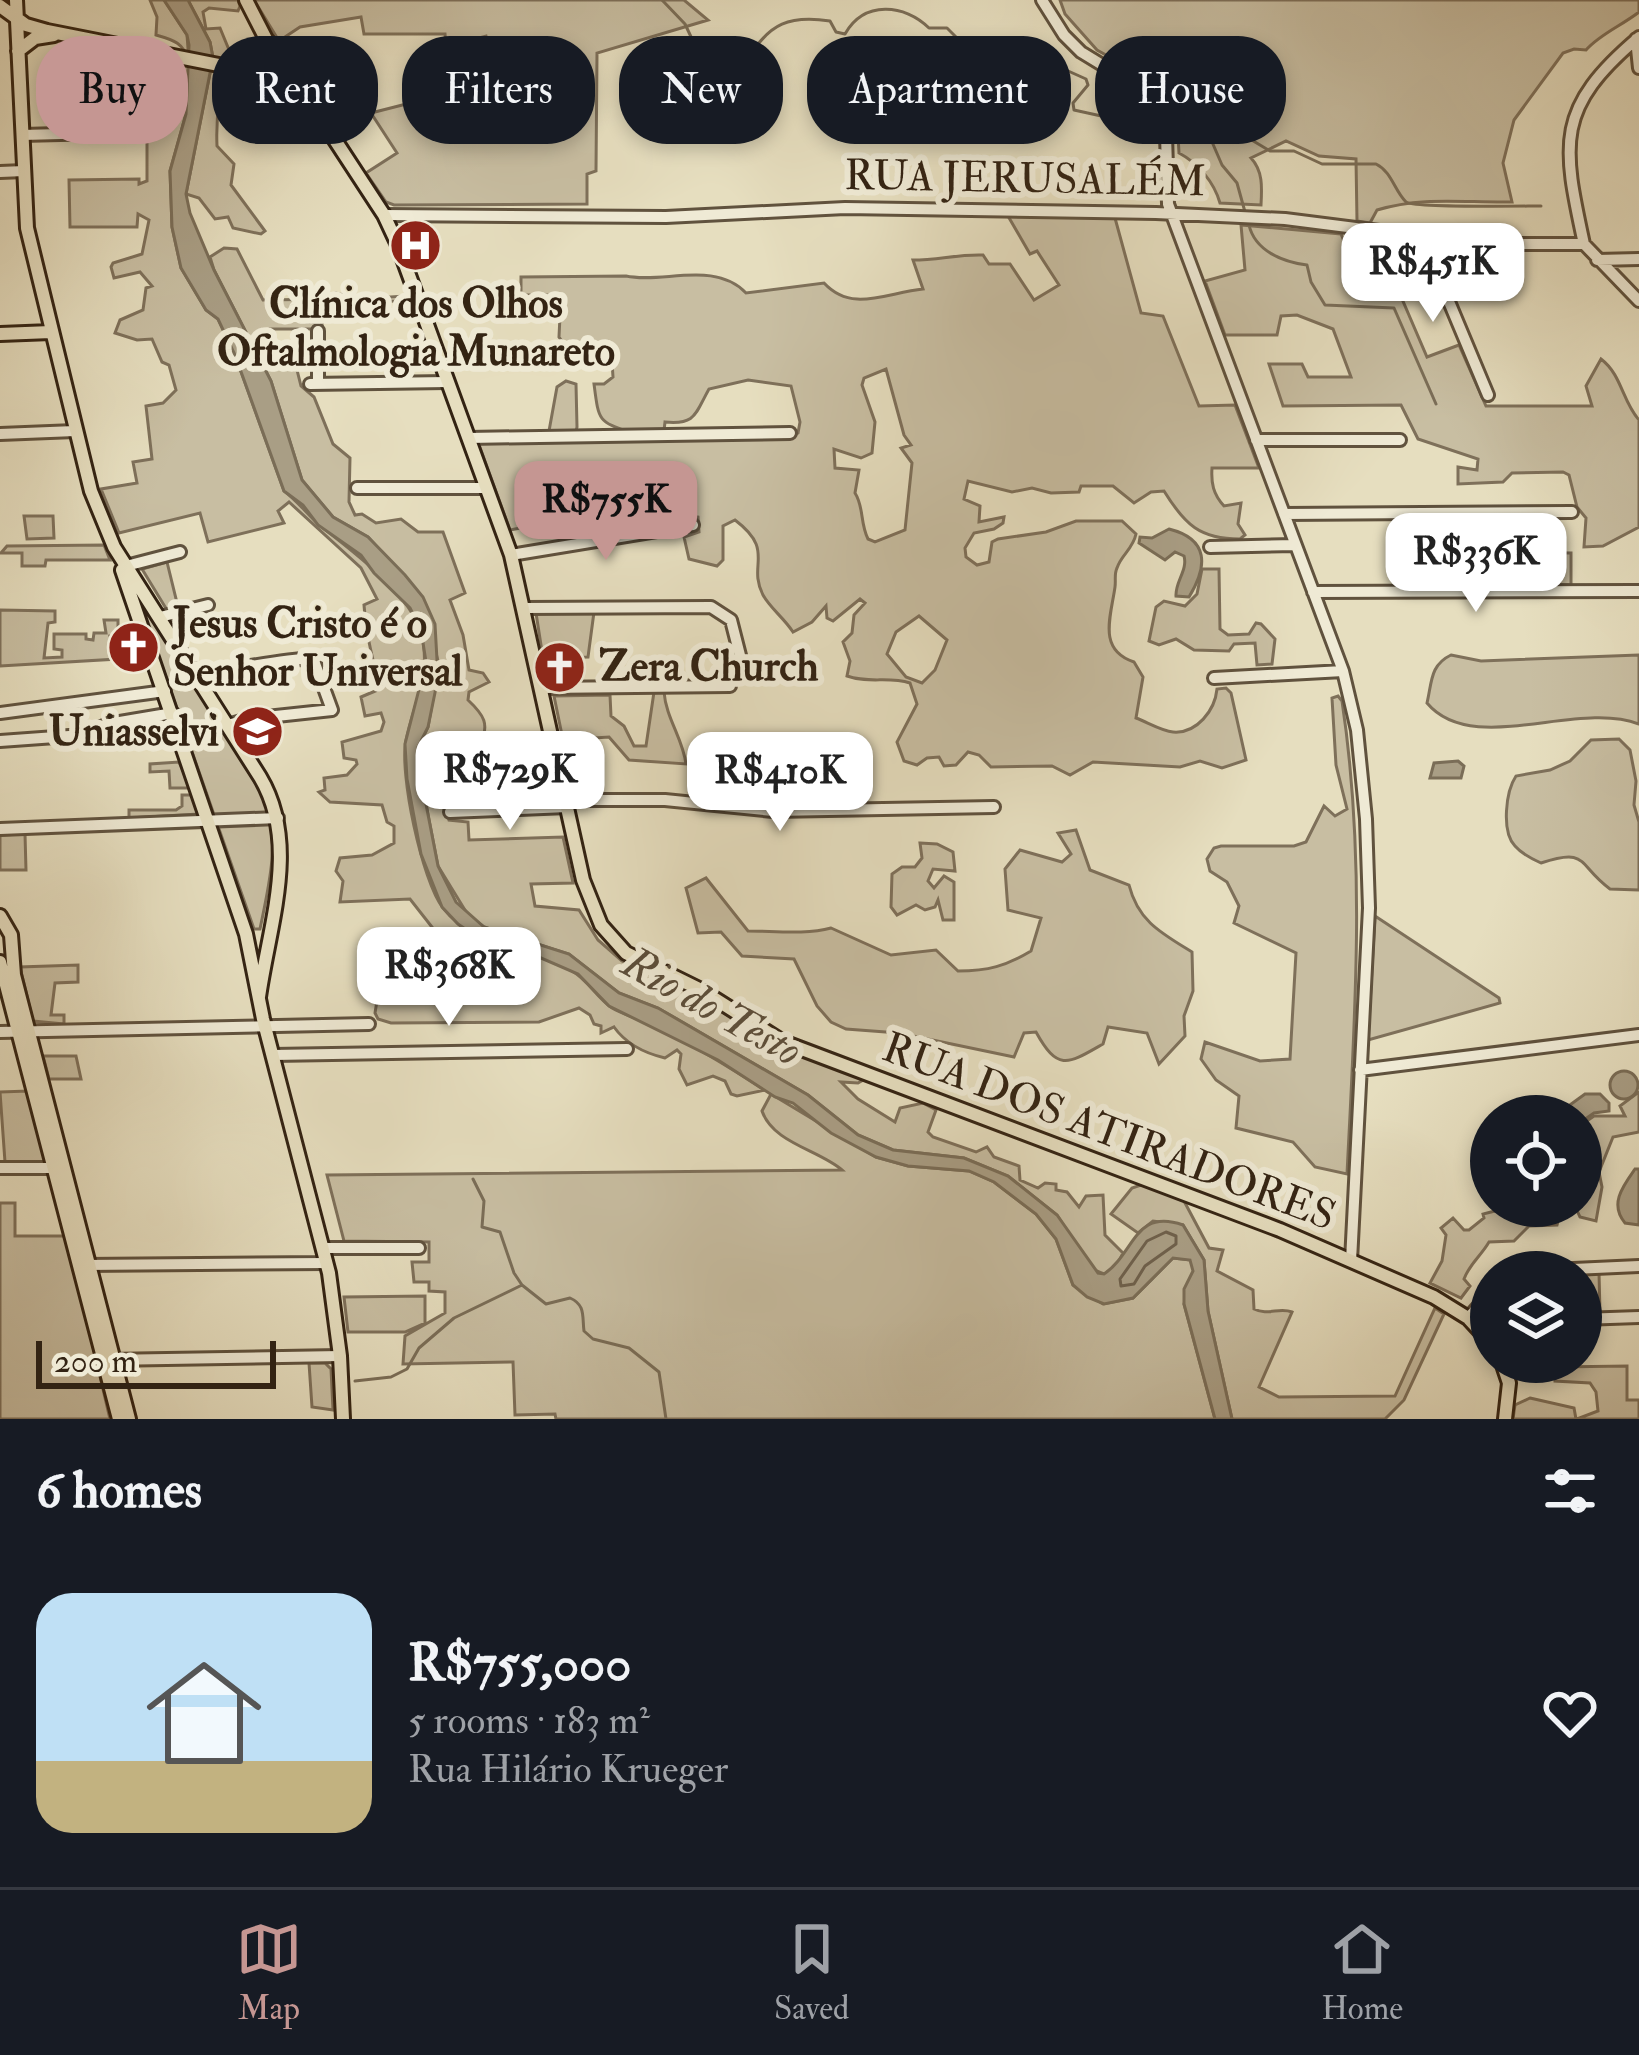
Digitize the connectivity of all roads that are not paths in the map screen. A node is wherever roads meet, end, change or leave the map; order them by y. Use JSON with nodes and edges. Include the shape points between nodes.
{"nodes":[{"id":1,"x":16,"y":0,"type":"edge"},
{"id":2,"x":246,"y":0,"type":"edge"},
{"id":3,"x":1042,"y":0,"type":"edge"},
{"id":4,"x":0,"y":6,"type":"edge"},
{"id":5,"x":16,"y":18,"type":"junction"},
{"id":6,"x":62,"y":34,"type":"junction"},
{"id":7,"x":264,"y":36,"type":"edge"},
{"id":8,"x":1637,"y":38,"type":"edge"},
{"id":9,"x":18,"y":51,"type":"junction"},
{"id":10,"x":212,"y":65,"type":"edge"},
{"id":11,"x":1639,"y":68,"type":"edge"},
{"id":12,"x":22,"y":135,"type":"junction"},
{"id":13,"x":36,"y":135,"type":"edge"},
{"id":14,"x":336,"y":144,"type":"edge"},
{"id":15,"x":24,"y":171,"type":"junction"},
{"id":16,"x":0,"y":172,"type":"edge"},
{"id":17,"x":1172,"y":213,"type":"junction"},
{"id":18,"x":383,"y":215,"type":"junction"},
{"id":19,"x":1422,"y":237,"type":"junction"},
{"id":20,"x":1585,"y":244,"type":"junction"},
{"id":21,"x":1639,"y":259,"type":"edge"},
{"id":22,"x":1597,"y":260,"type":"junction"},
{"id":23,"x":1639,"y":301,"type":"edge"},
{"id":24,"x":318,"y":331,"type":"dead end"},
{"id":25,"x":51,"y":332,"type":"junction"},
{"id":26,"x":0,"y":334,"type":"edge"},
{"id":27,"x":447,"y":382,"type":"junction"},
{"id":28,"x":1488,"y":395,"type":"dead end"},
{"id":29,"x":75,"y":431,"type":"junction"},
{"id":30,"x":790,"y":433,"type":"dead end"},
{"id":31,"x":0,"y":434,"type":"edge"},
{"id":32,"x":468,"y":438,"type":"junction"},
{"id":33,"x":1256,"y":440,"type":"junction"},
{"id":34,"x":1400,"y":440,"type":"dead end"},
{"id":35,"x":357,"y":488,"type":"dead end"},
{"id":36,"x":486,"y":488,"type":"junction"},
{"id":37,"x":1572,"y":512,"type":"dead end"},
{"id":38,"x":1284,"y":514,"type":"junction"},
{"id":39,"x":693,"y":526,"type":"dead end"},
{"id":40,"x":1295,"y":545,"type":"junction"},
{"id":41,"x":114,"y":547,"type":"junction"},
{"id":42,"x":1210,"y":547,"type":"dead end"},
{"id":43,"x":180,"y":553,"type":"dead end"},
{"id":44,"x":511,"y":555,"type":"junction"},
{"id":45,"x":126,"y":566,"type":"junction"},
{"id":46,"x":1639,"y":590,"type":"edge"},
{"id":47,"x":1313,"y":592,"type":"junction"},
{"id":48,"x":208,"y":605,"type":"dead end"},
{"id":49,"x":525,"y":608,"type":"junction"},
{"id":50,"x":160,"y":617,"type":"junction"},
{"id":51,"x":142,"y":627,"type":"junction"},
{"id":52,"x":1343,"y":671,"type":"junction"},
{"id":53,"x":195,"y":674,"type":"junction"},
{"id":54,"x":788,"y":675,"type":"dead end"},
{"id":55,"x":1214,"y":678,"type":"dead end"},
{"id":56,"x":730,"y":686,"type":"dead end"},
{"id":57,"x":542,"y":688,"type":"junction"},
{"id":58,"x":165,"y":691,"type":"junction"},
{"id":59,"x":0,"y":713,"type":"edge"},
{"id":60,"x":173,"y":713,"type":"junction"},
{"id":61,"x":228,"y":725,"type":"junction"},
{"id":62,"x":0,"y":742,"type":"edge"},
{"id":63,"x":566,"y":804,"type":"junction"},
{"id":64,"x":994,"y":807,"type":"dead end"},
{"id":65,"x":450,"y":812,"type":"dead end"},
{"id":66,"x":278,"y":818,"type":"junction"},
{"id":67,"x":210,"y":821,"type":"junction"},
{"id":68,"x":0,"y":830,"type":"edge"},
{"id":69,"x":4,"y":933,"type":"edge"},
{"id":70,"x":246,"y":934,"type":"junction"},
{"id":71,"x":267,"y":934,"type":"junction"},
{"id":72,"x":0,"y":962,"type":"edge"},
{"id":73,"x":259,"y":997,"type":"junction"},
{"id":74,"x":369,"y":1024,"type":"dead end"},
{"id":75,"x":265,"y":1028,"type":"junction"},
{"id":76,"x":0,"y":1032,"type":"edge"},
{"id":77,"x":24,"y":1032,"type":"junction"},
{"id":78,"x":1639,"y":1035,"type":"edge"},
{"id":79,"x":627,"y":1049,"type":"dead end"},
{"id":80,"x":273,"y":1055,"type":"junction"},
{"id":81,"x":1360,"y":1070,"type":"junction"},
{"id":82,"x":0,"y":1168,"type":"edge"},
{"id":83,"x":59,"y":1168,"type":"junction"},
{"id":84,"x":419,"y":1248,"type":"dead end"},
{"id":85,"x":325,"y":1256,"type":"junction"},
{"id":86,"x":1351,"y":1261,"type":"junction"},
{"id":87,"x":84,"y":1265,"type":"junction"},
{"id":88,"x":1639,"y":1266,"type":"edge"},
{"id":89,"x":1602,"y":1268,"type":"edge"},
{"id":90,"x":1639,"y":1318,"type":"edge"},
{"id":91,"x":1602,"y":1319,"type":"edge"},
{"id":92,"x":1470,"y":1320,"type":"edge"},
{"id":93,"x":340,"y":1356,"type":"junction"},
{"id":94,"x":109,"y":1360,"type":"junction"},
{"id":95,"x":1509,"y":1383,"type":"edge"},
{"id":96,"x":119,"y":1419,"type":"edge"},
{"id":97,"x":129,"y":1419,"type":"edge"},
{"id":98,"x":343,"y":1419,"type":"edge"},
{"id":99,"x":1505,"y":1419,"type":"edge"}],
"edges":[{"from":1,"to":5,"type":"main road"},
{"from":2,"to":7,"type":"main road"},
{"from":3,"to":17,"type":"street","via":[[1081,52],[1157,105]]},
{"from":4,"to":5,"type":"main road"},
{"from":5,"to":6,"type":"main road"},
{"from":5,"to":9,"type":"main road"},
{"from":6,"to":9,"type":"main road"},
{"from":6,"to":10,"type":"main road"},
{"from":8,"to":11,"type":"street"},
{"from":8,"to":20,"type":"street","via":[[1595,79],[1571,121]]},
{"from":9,"to":12,"type":"main road"},
{"from":12,"to":13,"type":"street"},
{"from":12,"to":15,"type":"main road"},
{"from":14,"to":18,"type":"main road","name":"RUA DOS ATIRADORES"},
{"from":15,"to":16,"type":"street"},
{"from":15,"to":25,"type":"main road","via":[[27,228]]},
{"from":17,"to":18,"type":"street","name":"RUA JERUSALÉM"},
{"from":17,"to":19,"type":"street","name":"RUA JERUSALÉM"},
{"from":17,"to":33,"type":"street"},
{"from":18,"to":27,"type":"main road","name":"RUA DOS ATIRADORES"},
{"from":19,"to":20,"type":"street","name":"RUA JERUSALÉM"},
{"from":19,"to":28,"type":"street"},
{"from":20,"to":22,"type":"street"},
{"from":21,"to":22,"type":"street"},
{"from":22,"to":23,"type":"street"},
{"from":24,"to":27,"type":"street","via":[[314,384]]},
{"from":25,"to":26,"type":"main road"},
{"from":25,"to":29,"type":"main road"},
{"from":27,"to":32,"type":"main road","name":"RUA DOS ATIRADORES"},
{"from":29,"to":31,"type":"street"},
{"from":29,"to":41,"type":"main road"},
{"from":30,"to":32,"type":"street"},
{"from":32,"to":36,"type":"main road","name":"RUA DOS ATIRADORES"},
{"from":33,"to":34,"type":"street"},
{"from":33,"to":38,"type":"street"},
{"from":35,"to":36,"type":"street"},
{"from":36,"to":44,"type":"main road","name":"RUA DOS ATIRADORES"},
{"from":37,"to":38,"type":"street"},
{"from":38,"to":40,"type":"street"},
{"from":39,"to":44,"type":"street"},
{"from":40,"to":42,"type":"street"},
{"from":40,"to":47,"type":"street"},
{"from":41,"to":45,"type":"main road"},
{"from":41,"to":51,"type":"main road"},
{"from":43,"to":45,"type":"street"},
{"from":44,"to":49,"type":"main road","name":"RUA DOS ATIRADORES"},
{"from":45,"to":50,"type":"main road"},
{"from":46,"to":47,"type":"street"},
{"from":47,"to":52,"type":"street"},
{"from":48,"to":50,"type":"street"},
{"from":49,"to":54,"type":"street","via":[[711,607],[731,620],[744,671]]},
{"from":49,"to":57,"type":"main road","name":"RUA DOS ATIRADORES"},
{"from":50,"to":51,"type":"main road"},
{"from":50,"to":53,"type":"main road"},
{"from":51,"to":58,"type":"main road"},
{"from":52,"to":55,"type":"street"},
{"from":52,"to":81,"type":"street","via":[[1369,868]]},
{"from":53,"to":61,"type":"main road"},
{"from":53,"to":61,"type":"street","via":[[313,658],[332,710]]},
{"from":56,"to":57,"type":"street"},
{"from":57,"to":63,"type":"main road","name":"RUA DOS ATIRADORES"},
{"from":58,"to":59,"type":"street"},
{"from":58,"to":60,"type":"main road"},
{"from":60,"to":62,"type":"street","via":[[83,735]]},
{"from":60,"to":67,"type":"main road"},
{"from":61,"to":66,"type":"main road"},
{"from":63,"to":64,"type":"street"},
{"from":63,"to":65,"type":"street"},
{"from":63,"to":86,"type":"main road","name":"RUA DOS ATIRADORES","via":[[589,901],[626,953],[795,1048]]},
{"from":66,"to":67,"type":"street"},
{"from":66,"to":71,"type":"main road","via":[[280,874]]},
{"from":67,"to":68,"type":"street"},
{"from":67,"to":70,"type":"main road"},
{"from":69,"to":77,"type":"main road"},
{"from":70,"to":71,"type":"main road"},
{"from":70,"to":73,"type":"main road"},
{"from":71,"to":73,"type":"main road"},
{"from":72,"to":77,"type":"main road"},
{"from":73,"to":75,"type":"main road"},
{"from":74,"to":75,"type":"street"},
{"from":75,"to":77,"type":"street"},
{"from":75,"to":80,"type":"main road"},
{"from":76,"to":77,"type":"street"},
{"from":77,"to":83,"type":"main road"},
{"from":78,"to":81,"type":"street"},
{"from":79,"to":80,"type":"street"},
{"from":80,"to":85,"type":"main road"},
{"from":81,"to":86,"type":"street"},
{"from":82,"to":83,"type":"street"},
{"from":83,"to":87,"type":"main road"},
{"from":84,"to":85,"type":"street"},
{"from":85,"to":87,"type":"street"},
{"from":85,"to":93,"type":"main road"},
{"from":86,"to":92,"type":"main road","name":"RUA DOS ATIRADORES"},
{"from":87,"to":94,"type":"main road"},
{"from":88,"to":89,"type":"street"},
{"from":90,"to":91,"type":"street"},
{"from":93,"to":94,"type":"street"},
{"from":93,"to":98,"type":"main road"},
{"from":94,"to":96,"type":"main road"},
{"from":94,"to":97,"type":"main road"},
{"from":95,"to":99,"type":"main road"}]}
